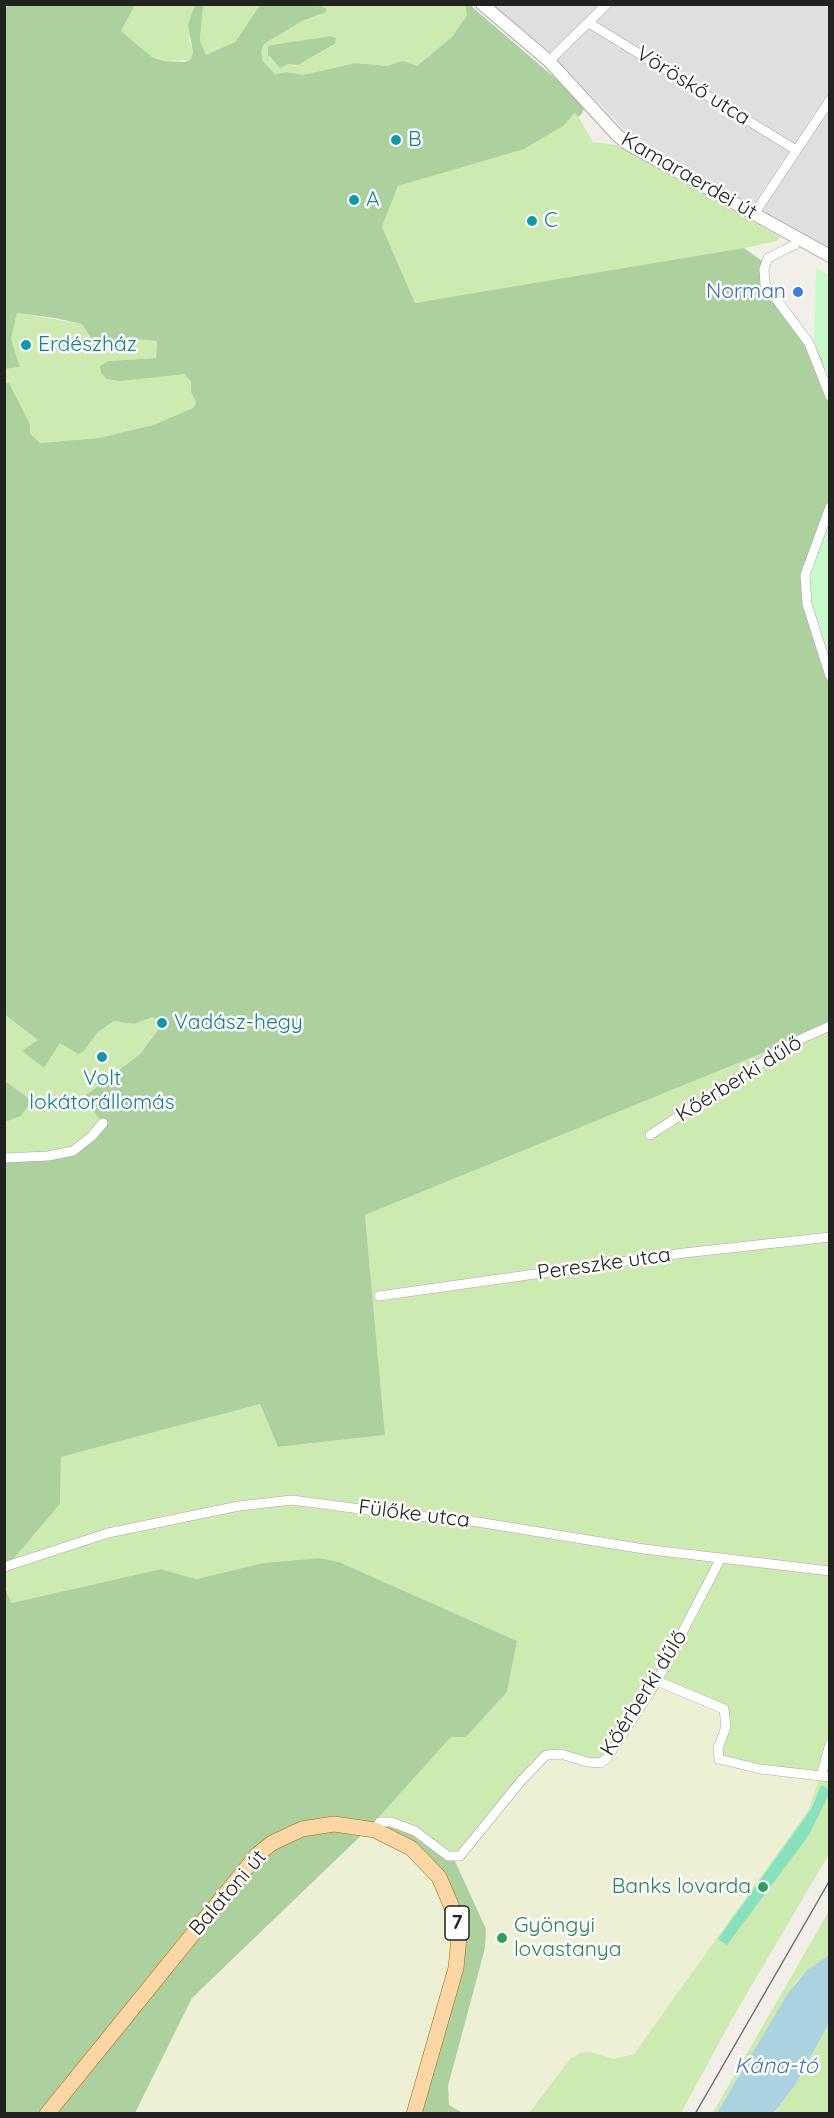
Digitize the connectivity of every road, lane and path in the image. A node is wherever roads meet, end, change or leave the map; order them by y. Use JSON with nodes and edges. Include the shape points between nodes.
{"nodes":[{"id":1,"x":482,"y":4,"type":"edge"},
{"id":2,"x":607,"y":4,"type":"edge"},
{"id":3,"x":589,"y":23,"type":"junction"},
{"id":4,"x":549,"y":61,"type":"junction"},
{"id":5,"x":830,"y":100,"type":"edge"},
{"id":6,"x":796,"y":150,"type":"junction"},
{"id":7,"x":754,"y":214,"type":"junction"},
{"id":8,"x":799,"y":239,"type":"junction"},
{"id":9,"x":830,"y":256,"type":"edge"},
{"id":10,"x":830,"y":396,"type":"edge"},
{"id":11,"x":830,"y":507,"type":"edge"},
{"id":12,"x":830,"y":676,"type":"edge"},
{"id":13,"x":830,"y":1026,"type":"edge"},
{"id":14,"x":103,"y":1123,"type":"dead end"},
{"id":15,"x":650,"y":1135,"type":"dead end"},
{"id":16,"x":4,"y":1158,"type":"edge"},
{"id":17,"x":830,"y":1237,"type":"edge"},
{"id":18,"x":379,"y":1296,"type":"dead end"},
{"id":19,"x":721,"y":1558,"type":"junction"},
{"id":20,"x":4,"y":1567,"type":"edge"},
{"id":21,"x":830,"y":1570,"type":"edge"},
{"id":22,"x":657,"y":1681,"type":"junction"},
{"id":23,"x":830,"y":1744,"type":"edge"},
{"id":24,"x":825,"y":1777,"type":"edge"},
{"id":25,"x":375,"y":1830,"type":"junction"},
{"id":26,"x":47,"y":2114,"type":"edge"},
{"id":27,"x":414,"y":2114,"type":"edge"}],
"edges":[{"from":1,"to":4,"type":"street","name":"Kamaraerdei út"},
{"from":2,"to":3,"type":"street"},
{"from":3,"to":4,"type":"street"},
{"from":3,"to":6,"type":"street","name":"Vöröskő utca"},
{"from":4,"to":7,"type":"street","name":"Kamaraerdei út","via":[[621,139]]},
{"from":5,"to":6,"type":"street"},
{"from":6,"to":7,"type":"street"},
{"from":7,"to":8,"type":"street","name":"Kamaraerdei út"},
{"from":8,"to":9,"type":"street","name":"Kamaraerdei út"},
{"from":8,"to":10,"type":"street","via":[[768,258],[765,284],[808,343]]},
{"from":11,"to":12,"type":"street","via":[[805,575],[807,604]]},
{"from":13,"to":15,"type":"street","name":"Kőérberki dűlő","via":[[792,1043]]},
{"from":14,"to":16,"type":"street","via":[[73,1151]]},
{"from":17,"to":18,"type":"street","name":"Pereszke utca","via":[[684,1253]]},
{"from":19,"to":20,"type":"street","name":"Fülőke utca","via":[[459,1519],[292,1500],[239,1506],[108,1533]]},
{"from":19,"to":21,"type":"street","name":"Fülőke utca"},
{"from":19,"to":22,"type":"street","name":"Kőérberki dűlő"},
{"from":22,"to":24,"type":"street","via":[[724,1709],[726,1727],[718,1748],[719,1759]]},
{"from":22,"to":25,"type":"street","name":"Kőérberki dűlő","via":[[607,1758],[595,1763],[561,1754],[546,1755],[460,1856],[448,1856],[415,1831],[391,1822],[380,1822]]},
{"from":23,"to":24,"type":"street"},
{"from":25,"to":26,"type":"main road","name":"Balatoni út","number":"7","via":[[349,1824],[317,1825],[285,1836],[257,1855]]},
{"from":25,"to":27,"type":"main road","name":"Balatoni út","number":"7","via":[[411,1848],[432,1868],[449,1896],[459,1936],[453,1979]]}]}
